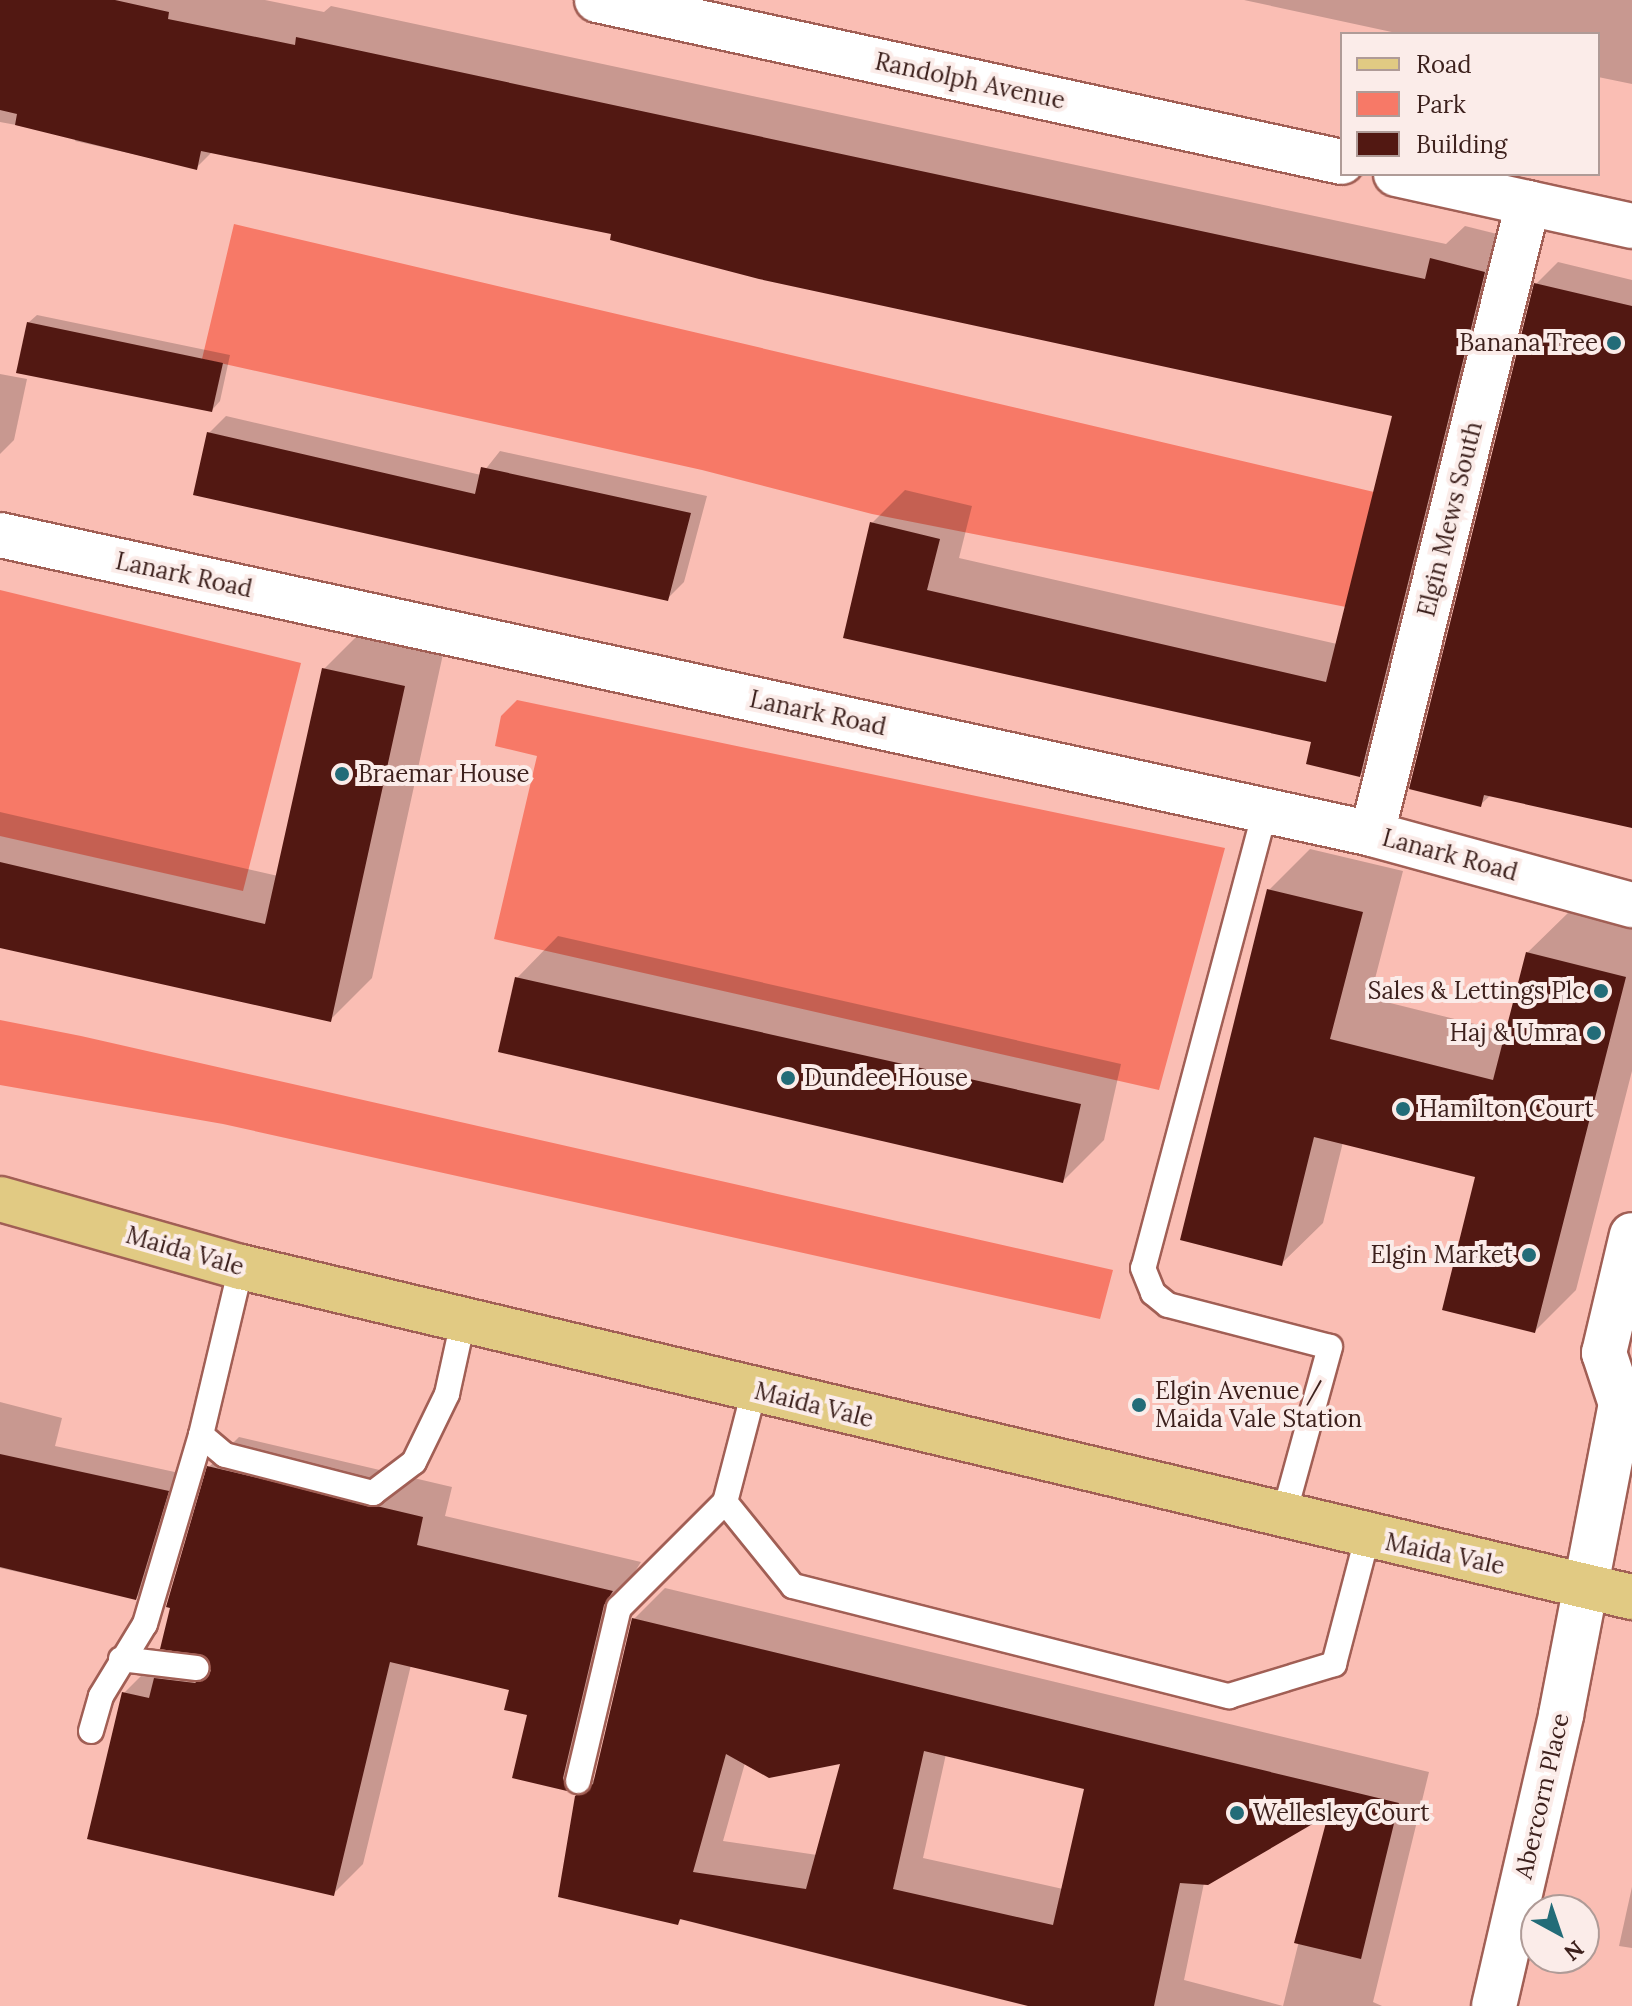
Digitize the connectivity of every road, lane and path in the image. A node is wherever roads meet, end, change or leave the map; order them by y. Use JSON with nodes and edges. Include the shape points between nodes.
{"nodes":[{"id":1,"x":597,"y":0,"type":"edge"},
{"id":2,"x":1340,"y":162,"type":"edge"},
{"id":3,"x":1405,"y":176,"type":"edge"},
{"id":4,"x":1528,"y":203,"type":"junction"},
{"id":5,"x":1632,"y":226,"type":"edge"},
{"id":6,"x":0,"y":535,"type":"edge"},
{"id":7,"x":1265,"y":811,"type":"junction"},
{"id":8,"x":1372,"y":834,"type":"junction"},
{"id":9,"x":1632,"y":905,"type":"edge"},
{"id":10,"x":0,"y":1199,"type":"edge"},
{"id":11,"x":1632,"y":1235,"type":"edge"},
{"id":12,"x":241,"y":1267,"type":"junction"},
{"id":13,"x":463,"y":1321,"type":"junction"},
{"id":14,"x":754,"y":1391,"type":"junction"},
{"id":15,"x":1626,"y":1400,"type":"edge"},
{"id":16,"x":201,"y":1435,"type":"junction"},
{"id":17,"x":725,"y":1502,"type":"junction"},
{"id":18,"x":1283,"y":1518,"type":"junction"},
{"id":19,"x":1367,"y":1538,"type":"junction"},
{"id":20,"x":1584,"y":1586,"type":"junction"},
{"id":21,"x":1632,"y":1597,"type":"edge"},
{"id":22,"x":121,"y":1659,"type":"junction"},
{"id":23,"x":196,"y":1668,"type":"dead end"},
{"id":24,"x":91,"y":1731,"type":"dead end"},
{"id":25,"x":578,"y":1781,"type":"dead end"},
{"id":26,"x":1494,"y":2006,"type":"edge"}],
"edges":[{"from":1,"to":2,"type":"street","name":"Randolph Avenue"},
{"from":3,"to":4,"type":"street"},
{"from":4,"to":5,"type":"street"},
{"from":4,"to":8,"type":"street","name":"Elgin Mews South"},
{"from":6,"to":7,"type":"street","name":"Lanark Road"},
{"from":7,"to":8,"type":"street","name":"Lanark Road"},
{"from":7,"to":18,"type":"lane","via":[[1143,1268],[1153,1293],[1168,1305],[1330,1347]]},
{"from":8,"to":9,"type":"street","name":"Lanark Road"},
{"from":10,"to":12,"type":"main road","name":"Maida Vale"},
{"from":11,"to":15,"type":"street","via":[[1604,1353]]},
{"from":12,"to":13,"type":"main road","name":"Maida Vale"},
{"from":12,"to":16,"type":"lane"},
{"from":13,"to":14,"type":"main road","name":"Maida Vale"},
{"from":13,"to":16,"type":"lane","via":[[447,1394],[414,1462],[373,1493],[225,1455]]},
{"from":14,"to":17,"type":"lane"},
{"from":14,"to":18,"type":"main road","name":"Maida Vale"},
{"from":15,"to":20,"type":"street","name":"Abercorn Place"},
{"from":16,"to":22,"type":"lane","via":[[145,1624]]},
{"from":17,"to":19,"type":"lane","via":[[793,1586],[1229,1696],[1334,1664]]},
{"from":17,"to":25,"type":"lane","via":[[619,1608]]},
{"from":18,"to":19,"type":"main road","name":"Maida Vale"},
{"from":19,"to":20,"type":"main road","name":"Maida Vale"},
{"from":20,"to":21,"type":"main road","name":"Maida Vale"},
{"from":20,"to":26,"type":"street","name":"Abercorn Place","via":[[1561,1715]]},
{"from":22,"to":23,"type":"lane"},
{"from":22,"to":24,"type":"lane","via":[[101,1696]]}]}
